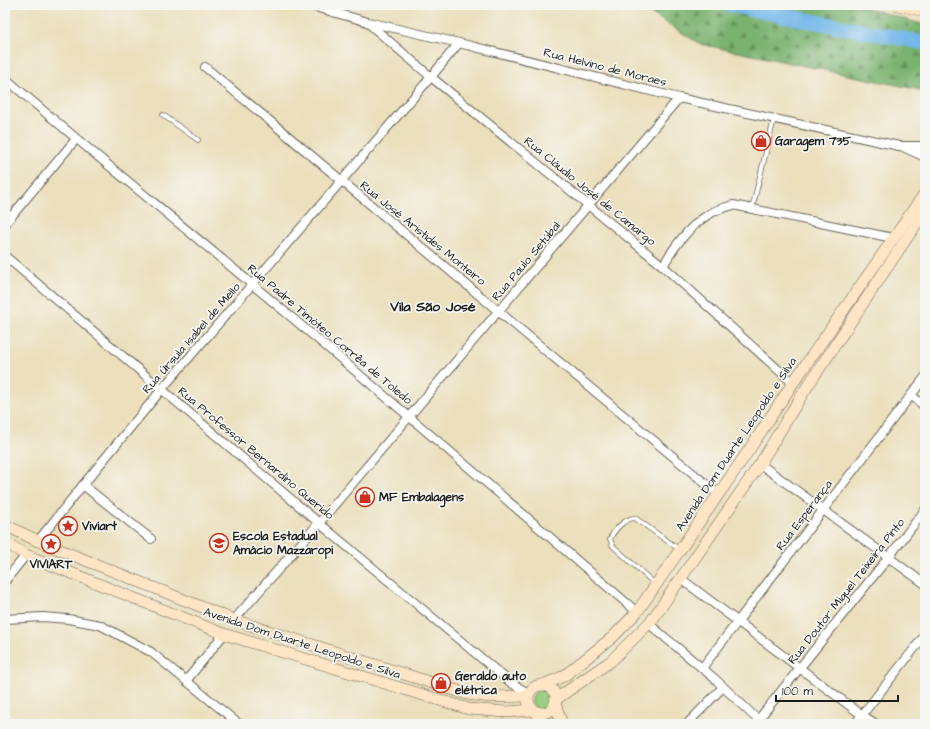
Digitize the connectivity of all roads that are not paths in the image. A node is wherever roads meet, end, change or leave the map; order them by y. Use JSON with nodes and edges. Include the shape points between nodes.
{"nodes":[{"id":1,"x":308,"y":5,"type":"edge"},
{"id":2,"x":897,"y":5,"type":"edge"},
{"id":3,"x":925,"y":11,"type":"edge"},
{"id":4,"x":368,"y":22,"type":"junction"},
{"id":5,"x":458,"y":43,"type":"junction"},
{"id":6,"x":205,"y":67,"type":"dead end"},
{"id":7,"x":5,"y":78,"type":"edge"},
{"id":8,"x":431,"y":78,"type":"junction"},
{"id":9,"x":679,"y":98,"type":"junction"},
{"id":10,"x":163,"y":115,"type":"dead end"},
{"id":11,"x":774,"y":119,"type":"junction"},
{"id":12,"x":76,"y":139,"type":"junction"},
{"id":13,"x":198,"y":140,"type":"dead end"},
{"id":14,"x":899,"y":146,"type":"junction"},
{"id":15,"x":925,"y":146,"type":"edge"},
{"id":16,"x":925,"y":157,"type":"edge"},
{"id":17,"x":341,"y":181,"type":"junction"},
{"id":18,"x":925,"y":193,"type":"edge"},
{"id":19,"x":588,"y":206,"type":"junction"},
{"id":20,"x":752,"y":209,"type":"junction"},
{"id":21,"x":925,"y":211,"type":"edge"},
{"id":22,"x":5,"y":224,"type":"edge"},
{"id":23,"x":893,"y":238,"type":"junction"},
{"id":24,"x":903,"y":245,"type":"junction"},
{"id":25,"x":5,"y":256,"type":"edge"},
{"id":26,"x":663,"y":266,"type":"junction"},
{"id":27,"x":252,"y":284,"type":"junction"},
{"id":28,"x":499,"y":311,"type":"junction"},
{"id":29,"x":925,"y":376,"type":"edge"},
{"id":30,"x":793,"y":383,"type":"junction"},
{"id":31,"x":162,"y":389,"type":"junction"},
{"id":32,"x":805,"y":390,"type":"junction"},
{"id":33,"x":910,"y":395,"type":"junction"},
{"id":34,"x":925,"y":407,"type":"edge"},
{"id":35,"x":409,"y":416,"type":"junction"},
{"id":36,"x":760,"y":464,"type":"junction"},
{"id":37,"x":83,"y":484,"type":"junction"},
{"id":38,"x":718,"y":494,"type":"junction"},
{"id":39,"x":822,"y":510,"type":"junction"},
{"id":40,"x":925,"y":510,"type":"edge"},
{"id":41,"x":319,"y":523,"type":"junction"},
{"id":42,"x":5,"y":525,"type":"edge"},
{"id":43,"x":151,"y":539,"type":"dead end"},
{"id":44,"x":38,"y":541,"type":"junction"},
{"id":45,"x":5,"y":542,"type":"edge"},
{"id":46,"x":680,"y":550,"type":"junction"},
{"id":47,"x":26,"y":555,"type":"junction"},
{"id":48,"x":888,"y":558,"type":"junction"},
{"id":49,"x":97,"y":565,"type":"junction"},
{"id":50,"x":680,"y":578,"type":"junction"},
{"id":51,"x":5,"y":581,"type":"edge"},
{"id":52,"x":91,"y":581,"type":"junction"},
{"id":53,"x":925,"y":584,"type":"edge"},
{"id":54,"x":656,"y":585,"type":"junction"},
{"id":55,"x":637,"y":612,"type":"junction"},
{"id":56,"x":5,"y":619,"type":"edge"},
{"id":57,"x":234,"y":620,"type":"junction"},
{"id":58,"x":737,"y":622,"type":"junction"},
{"id":59,"x":649,"y":624,"type":"junction"},
{"id":60,"x":224,"y":634,"type":"junction"},
{"id":61,"x":925,"y":635,"type":"edge"},
{"id":62,"x":290,"y":638,"type":"junction"},
{"id":63,"x":286,"y":653,"type":"junction"},
{"id":64,"x":702,"y":668,"type":"junction"},
{"id":65,"x":800,"y":669,"type":"junction"},
{"id":66,"x":186,"y":681,"type":"junction"},
{"id":67,"x":510,"y":682,"type":"junction"},
{"id":68,"x":543,"y":685,"type":"junction"},
{"id":69,"x":723,"y":687,"type":"junction"},
{"id":70,"x":528,"y":695,"type":"junction"},
{"id":71,"x":507,"y":697,"type":"junction"},
{"id":72,"x":555,"y":701,"type":"junction"},
{"id":73,"x":535,"y":711,"type":"junction"},
{"id":74,"x":862,"y":715,"type":"junction"},
{"id":75,"x":758,"y":722,"type":"edge"},
{"id":76,"x":239,"y":724,"type":"edge"},
{"id":77,"x":542,"y":724,"type":"edge"},
{"id":78,"x":562,"y":724,"type":"edge"},
{"id":79,"x":687,"y":724,"type":"edge"},
{"id":80,"x":855,"y":724,"type":"edge"},
{"id":81,"x":876,"y":724,"type":"edge"}],
"edges":[{"from":1,"to":4,"type":"street","name":"Rua Helvino de Moraes"},
{"from":2,"to":3,"type":"main road"},
{"from":4,"to":5,"type":"street","name":"Rua Helvino de Moraes"},
{"from":4,"to":8,"type":"street","name":"Rua Cláudio José de Camargo"},
{"from":5,"to":8,"type":"street","name":"Rua Úrsula Isabel de Mello"},
{"from":5,"to":9,"type":"street","name":"Rua Helvino de Moraes"},
{"from":6,"to":17,"type":"street","name":"Rua José Aristides Monteiro"},
{"from":7,"to":12,"type":"street","name":"Rua Padre Timóteo Corrêa de Toledo"},
{"from":8,"to":17,"type":"street","name":"Rua Úrsula Isabel de Mello"},
{"from":8,"to":19,"type":"street","name":"Rua Cláudio José de Camargo"},
{"from":9,"to":11,"type":"street","name":"Rua Helvino de Moraes"},
{"from":9,"to":19,"type":"street","name":"Rua Paulo Setúbal"},
{"from":10,"to":13,"type":"lane"},
{"from":11,"to":14,"type":"street","name":"Rua Helvino de Moraes"},
{"from":11,"to":20,"type":"lane"},
{"from":12,"to":22,"type":"street"},
{"from":12,"to":27,"type":"street","name":"Rua Padre Timóteo Corrêa de Toledo"},
{"from":14,"to":15,"type":"street","name":"Rua Helvino de Moraes"},
{"from":14,"to":16,"type":"street","name":"Rua Helvino de Moraes"},
{"from":17,"to":27,"type":"street","name":"Rua Úrsula Isabel de Mello"},
{"from":17,"to":28,"type":"street","name":"Rua José Aristides Monteiro"},
{"from":18,"to":23,"type":"main road","name":"Avenida Dom Duarte Leopoldo e Silva"},
{"from":19,"to":26,"type":"street","name":"Rua Cláudio José de Camargo"},
{"from":19,"to":28,"type":"street","name":"Rua Paulo Setúbal"},
{"from":20,"to":23,"type":"street"},
{"from":20,"to":26,"type":"street","via":[[734,205],[713,212],[690,228]]},
{"from":21,"to":24,"type":"main road"},
{"from":23,"to":24,"type":"main road"},
{"from":23,"to":30,"type":"main road","name":"Avenida Dom Duarte Leopoldo e Silva"},
{"from":24,"to":32,"type":"main road"},
{"from":25,"to":31,"type":"street","name":"Rua Professor Bernardino Querido"},
{"from":26,"to":30,"type":"street","name":"Rua Cláudio José de Camargo"},
{"from":27,"to":31,"type":"street","name":"Rua Úrsula Isabel de Mello"},
{"from":27,"to":35,"type":"street","name":"Rua Padre Timóteo Corrêa de Toledo"},
{"from":28,"to":35,"type":"street","name":"Rua Paulo Setúbal"},
{"from":28,"to":38,"type":"street","name":"Rua José Aristides Monteiro"},
{"from":29,"to":33,"type":"street","name":"Rua Esperança"},
{"from":30,"to":32,"type":"main road"},
{"from":30,"to":38,"type":"main road","name":"Avenida Dom Duarte Leopoldo e Silva"},
{"from":31,"to":37,"type":"street","name":"Rua Úrsula Isabel de Mello"},
{"from":31,"to":41,"type":"street","name":"Rua Professor Bernardino Querido"},
{"from":32,"to":36,"type":"main road"},
{"from":33,"to":34,"type":"street"},
{"from":33,"to":39,"type":"street","name":"Rua Esperança"},
{"from":35,"to":41,"type":"street","name":"Rua Paulo Setúbal"},
{"from":35,"to":55,"type":"street","name":"Rua Padre Timóteo Corrêa de Toledo"},
{"from":36,"to":39,"type":"street"},
{"from":36,"to":50,"type":"main road"},
{"from":37,"to":43,"type":"street"},
{"from":37,"to":44,"type":"street","name":"Rua Úrsula Isabel de Mello"},
{"from":38,"to":46,"type":"main road","name":"Avenida Dom Duarte Leopoldo e Silva"},
{"from":39,"to":48,"type":"street"},
{"from":39,"to":58,"type":"street","name":"Rua Esperança"},
{"from":40,"to":48,"type":"street","name":"Rua Doutor Miguel Teixeira Pinto"},
{"from":41,"to":57,"type":"street","name":"Rua Paulo Setúbal"},
{"from":41,"to":67,"type":"street","name":"Rua Professor Bernardino Querido"},
{"from":42,"to":44,"type":"main road","name":"Avenida Dom Duarte Leopoldo e Silva"},
{"from":44,"to":49,"type":"main road","name":"Avenida Dom Duarte Leopoldo e Silva"},
{"from":45,"to":47,"type":"main road","name":"Avenida Dom Duarte Leopoldo e Silva"},
{"from":46,"to":54,"type":"main road","name":"Avenida Dom Duarte Leopoldo e Silva"},
{"from":46,"to":54,"type":"lane","via":[[636,518],[626,520],[612,534],[610,539],[613,546]]},
{"from":47,"to":51,"type":"street"},
{"from":47,"to":52,"type":"main road","name":"Avenida Dom Duarte Leopoldo e Silva"},
{"from":48,"to":53,"type":"street"},
{"from":48,"to":65,"type":"street","name":"Rua Doutor Miguel Teixeira Pinto"},
{"from":49,"to":52,"type":"main road"},
{"from":49,"to":57,"type":"main road","name":"Avenida Dom Duarte Leopoldo e Silva"},
{"from":50,"to":58,"type":"street"},
{"from":50,"to":59,"type":"main road"},
{"from":52,"to":60,"type":"main road","name":"Avenida Dom Duarte Leopoldo e Silva"},
{"from":54,"to":55,"type":"main road","name":"Avenida Dom Duarte Leopoldo e Silva"},
{"from":55,"to":68,"type":"main road","name":"Avenida Dom Duarte Leopoldo e Silva","via":[[613,637],[564,676]]},
{"from":56,"to":66,"type":"street","via":[[42,617],[100,625],[151,652]]},
{"from":57,"to":62,"type":"main road","name":"Avenida Dom Duarte Leopoldo e Silva"},
{"from":58,"to":64,"type":"street","name":"Rua Esperança"},
{"from":58,"to":65,"type":"street"},
{"from":59,"to":64,"type":"street"},
{"from":59,"to":72,"type":"main road","via":[[611,661]]},
{"from":60,"to":63,"type":"main road","name":"Avenida Dom Duarte Leopoldo e Silva"},
{"from":60,"to":66,"type":"street"},
{"from":61,"to":74,"type":"street"},
{"from":62,"to":63,"type":"main road"},
{"from":62,"to":71,"type":"main road","name":"Avenida Dom Duarte Leopoldo e Silva","via":[[467,694]]},
{"from":63,"to":73,"type":"main road","name":"Avenida Dom Duarte Leopoldo e Silva","via":[[469,709]]},
{"from":64,"to":69,"type":"street"},
{"from":65,"to":74,"type":"street"},
{"from":65,"to":75,"type":"street","name":"Rua Doutor Miguel Teixeira Pinto"},
{"from":66,"to":76,"type":"street"},
{"from":67,"to":70,"type":"street","name":"Rua Professor Bernardino Querido"},
{"from":67,"to":71,"type":"street"},
{"from":68,"to":70,"type":"main road","via":[[536,686]]},
{"from":68,"to":72,"type":"main road","via":[[555,694]]},
{"from":69,"to":75,"type":"street"},
{"from":69,"to":79,"type":"street"},
{"from":70,"to":71,"type":"main road","name":"Avenida Dom Duarte Leopoldo e Silva"},
{"from":70,"to":73,"type":"main road","via":[[529,705]]},
{"from":72,"to":73,"type":"main road","via":[[550,711]]},
{"from":72,"to":78,"type":"main road"},
{"from":73,"to":77,"type":"main road"},
{"from":74,"to":80,"type":"street"},
{"from":74,"to":81,"type":"street"}]}
